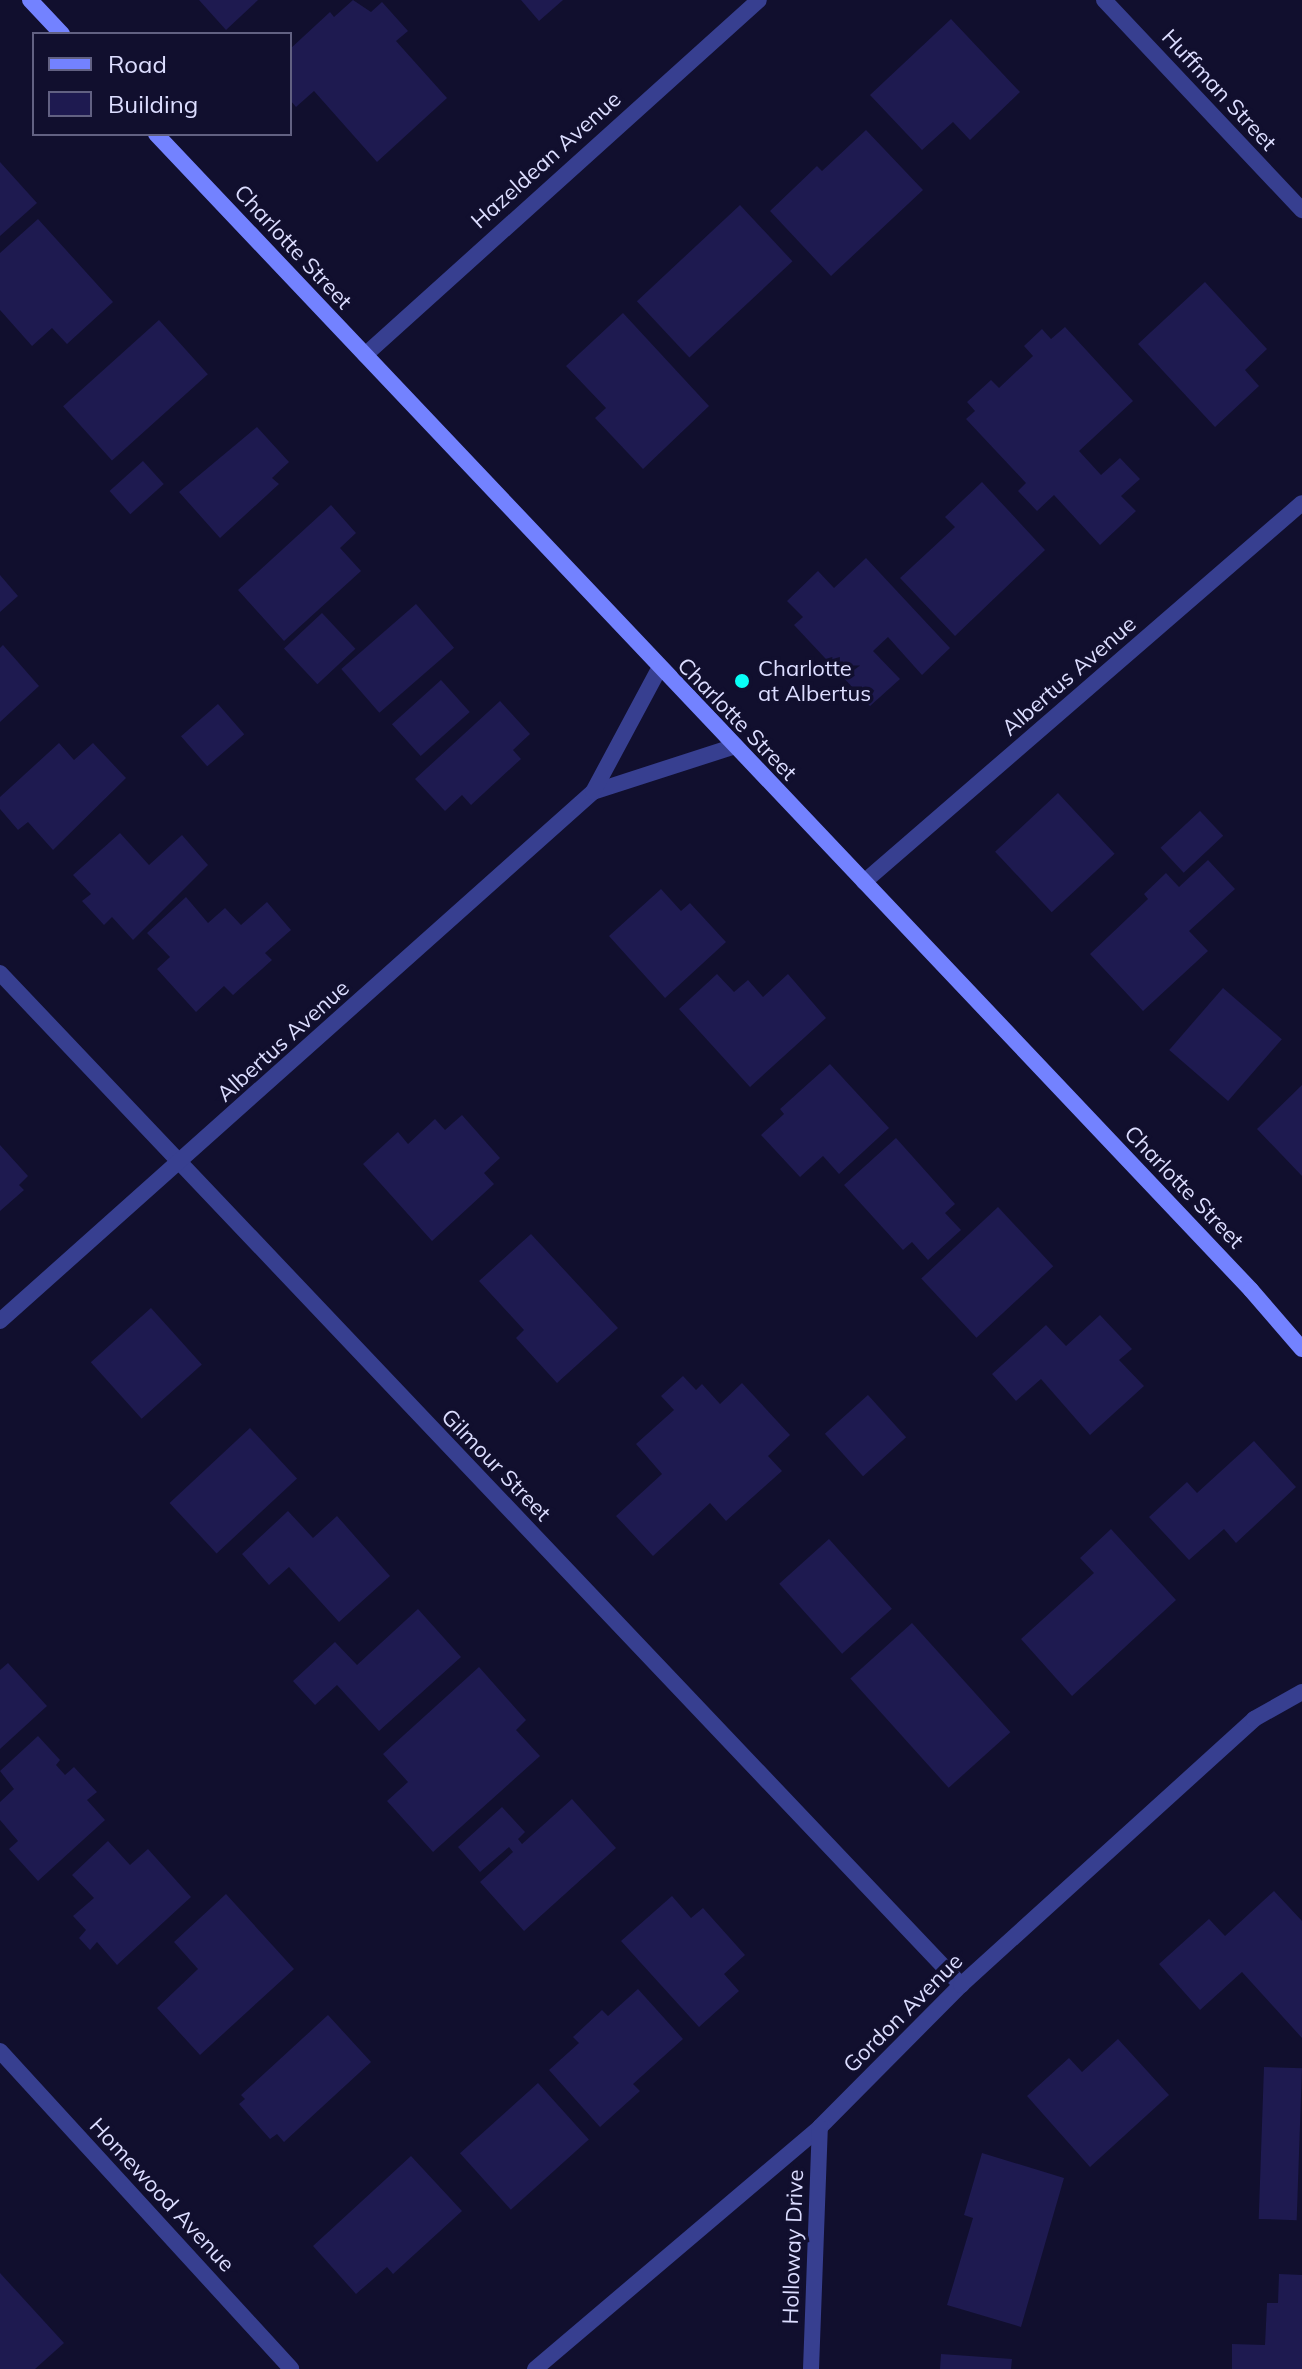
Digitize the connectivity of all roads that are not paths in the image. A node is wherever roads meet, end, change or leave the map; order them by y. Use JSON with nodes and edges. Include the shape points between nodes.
{"nodes":[{"id":1,"x":30,"y":0,"type":"edge"},
{"id":2,"x":759,"y":0,"type":"edge"},
{"id":3,"x":1104,"y":0,"type":"edge"},
{"id":4,"x":60,"y":32,"type":"edge"},
{"id":5,"x":158,"y":136,"type":"edge"},
{"id":6,"x":1302,"y":210,"type":"edge"},
{"id":7,"x":365,"y":355,"type":"junction"},
{"id":8,"x":1302,"y":503,"type":"edge"},
{"id":9,"x":659,"y":669,"type":"junction"},
{"id":10,"x":732,"y":747,"type":"junction"},
{"id":11,"x":593,"y":792,"type":"junction"},
{"id":12,"x":864,"y":882,"type":"junction"},
{"id":13,"x":0,"y":973,"type":"edge"},
{"id":14,"x":179,"y":1164,"type":"junction"},
{"id":15,"x":0,"y":1321,"type":"edge"},
{"id":16,"x":1295,"y":1334,"type":"edge"},
{"id":17,"x":1302,"y":1349,"type":"edge"},
{"id":18,"x":1302,"y":1692,"type":"edge"},
{"id":19,"x":961,"y":1985,"type":"junction"},
{"id":20,"x":0,"y":2051,"type":"edge"},
{"id":21,"x":820,"y":2127,"type":"junction"},
{"id":22,"x":291,"y":2369,"type":"edge"},
{"id":23,"x":535,"y":2369,"type":"edge"},
{"id":24,"x":811,"y":2369,"type":"edge"}],
"edges":[{"from":1,"to":4,"type":"main road"},
{"from":2,"to":7,"type":"street","name":"Hazeldean Avenue"},
{"from":3,"to":6,"type":"street","name":"Huffman Street"},
{"from":5,"to":7,"type":"main road","name":"Charlotte Street"},
{"from":7,"to":9,"type":"main road","name":"Charlotte Street"},
{"from":8,"to":12,"type":"street","name":"Albertus Avenue"},
{"from":9,"to":10,"type":"main road","name":"Charlotte Street"},
{"from":9,"to":11,"type":"street","name":"Albertus Avenue"},
{"from":10,"to":11,"type":"street","name":"Albertus Avenue"},
{"from":10,"to":12,"type":"main road","name":"Charlotte Street"},
{"from":11,"to":14,"type":"street","name":"Albertus Avenue"},
{"from":12,"to":16,"type":"main road","name":"Charlotte Street"},
{"from":13,"to":14,"type":"street","name":"Gilmour Street"},
{"from":14,"to":15,"type":"street","name":"Albertus Avenue"},
{"from":14,"to":19,"type":"street","name":"Gilmour Street"},
{"from":16,"to":17,"type":"main road","name":"Charlotte Street"},
{"from":18,"to":19,"type":"street","name":"Gordon Avenue","via":[[1254,1719]]},
{"from":19,"to":21,"type":"street","name":"Gordon Avenue"},
{"from":20,"to":22,"type":"street","name":"Homewood Avenue"},
{"from":21,"to":23,"type":"street","name":"Gordon Avenue"},
{"from":21,"to":24,"type":"street","name":"Holloway Drive"}]}
